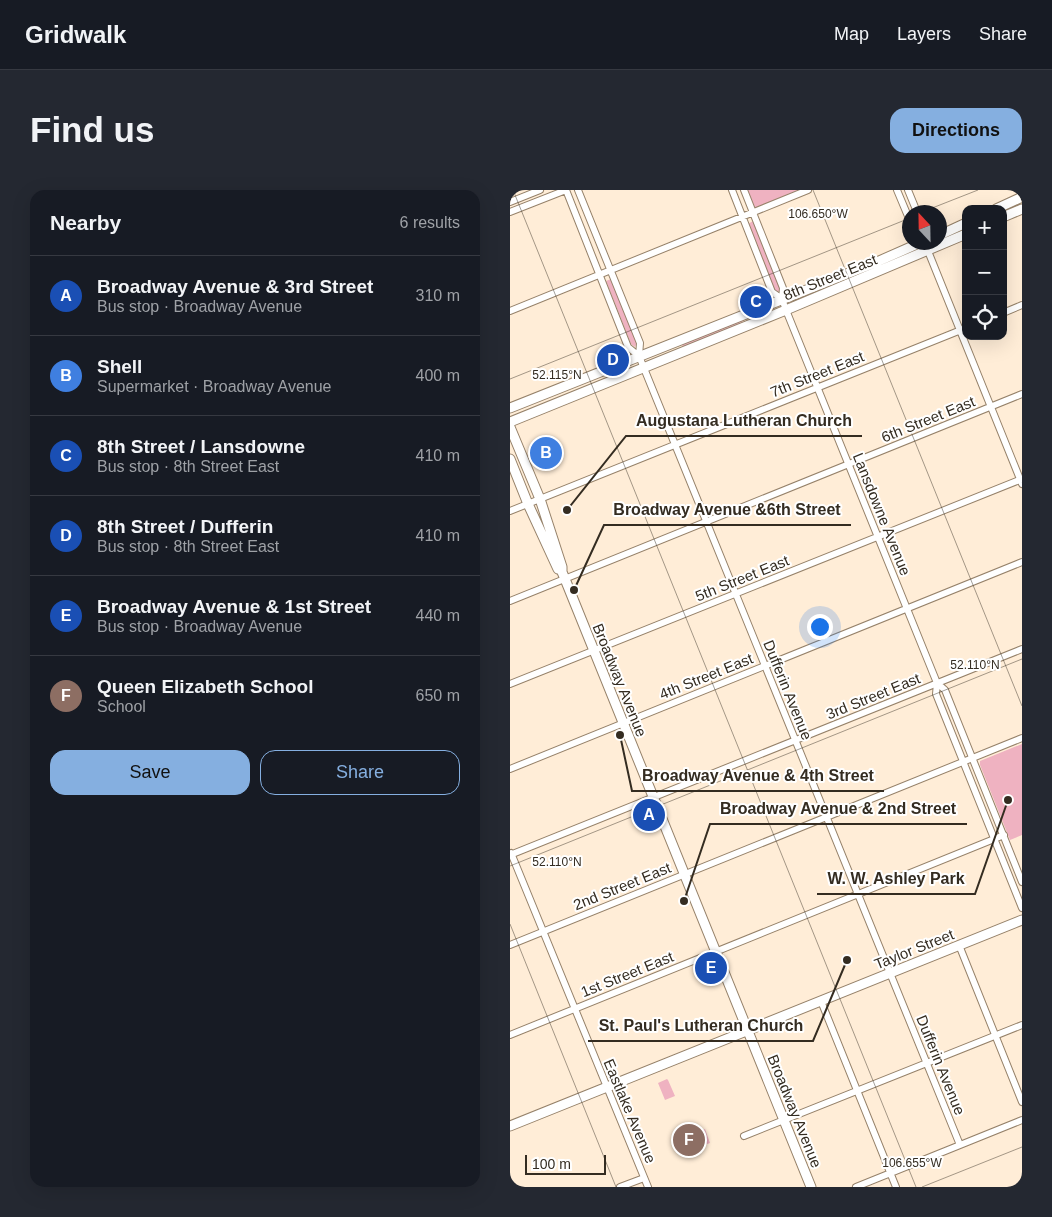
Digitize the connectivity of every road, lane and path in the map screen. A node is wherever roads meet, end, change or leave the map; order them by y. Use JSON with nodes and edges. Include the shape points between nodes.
{"nodes":[{"id":1,"x":540,"y":190,"type":"edge"},
{"id":2,"x":566,"y":190,"type":"edge"},
{"id":3,"x":578,"y":190,"type":"edge"},
{"id":4,"x":732,"y":190,"type":"edge"},
{"id":5,"x":744,"y":190,"type":"edge"},
{"id":6,"x":808,"y":190,"type":"edge"},
{"id":7,"x":896,"y":190,"type":"edge"},
{"id":8,"x":908,"y":190,"type":"edge"},
{"id":9,"x":1022,"y":197,"type":"edge"},
{"id":10,"x":510,"y":202,"type":"edge"},
{"id":11,"x":903,"y":205,"type":"edge"},
{"id":12,"x":914,"y":205,"type":"edge"},
{"id":13,"x":1005,"y":205,"type":"edge"},
{"id":14,"x":1022,"y":209,"type":"edge"},
{"id":15,"x":510,"y":212,"type":"edge"},
{"id":16,"x":753,"y":212,"type":"junction"},
{"id":17,"x":1007,"y":215,"type":"edge"},
{"id":18,"x":742,"y":217,"type":"junction"},
{"id":19,"x":962,"y":225,"type":"edge"},
{"id":20,"x":947,"y":231,"type":"edge"},
{"id":21,"x":962,"y":236,"type":"edge"},
{"id":22,"x":903,"y":250,"type":"edge"},
{"id":23,"x":928,"y":251,"type":"junction"},
{"id":24,"x":610,"y":270,"type":"junction"},
{"id":25,"x":599,"y":274,"type":"junction"},
{"id":26,"x":782,"y":300,"type":"junction"},
{"id":27,"x":1022,"y":305,"type":"edge"},
{"id":28,"x":786,"y":310,"type":"junction"},
{"id":29,"x":510,"y":311,"type":"edge"},
{"id":30,"x":1007,"y":311,"type":"edge"},
{"id":31,"x":962,"y":327,"type":"edge"},
{"id":32,"x":962,"y":329,"type":"edge"},
{"id":33,"x":967,"y":340,"type":"edge"},
{"id":34,"x":639,"y":356,"type":"junction"},
{"id":35,"x":644,"y":367,"type":"junction"},
{"id":36,"x":817,"y":387,"type":"junction"},
{"id":37,"x":1022,"y":394,"type":"edge"},
{"id":38,"x":991,"y":407,"type":"junction"},
{"id":39,"x":510,"y":408,"type":"edge"},
{"id":40,"x":510,"y":422,"type":"edge"},
{"id":41,"x":510,"y":427,"type":"edge"},
{"id":42,"x":676,"y":444,"type":"junction"},
{"id":43,"x":510,"y":459,"type":"edge"},
{"id":44,"x":848,"y":464,"type":"junction"},
{"id":45,"x":1021,"y":481,"type":"edge"},
{"id":46,"x":540,"y":499,"type":"junction"},
{"id":47,"x":528,"y":504,"type":"junction"},
{"id":48,"x":510,"y":512,"type":"edge"},
{"id":49,"x":707,"y":521,"type":"junction"},
{"id":50,"x":878,"y":537,"type":"junction"},
{"id":51,"x":1022,"y":562,"type":"edge"},
{"id":52,"x":563,"y":576,"type":"junction"},
{"id":53,"x":736,"y":594,"type":"junction"},
{"id":54,"x":510,"y":601,"type":"edge"},
{"id":55,"x":907,"y":608,"type":"junction"},
{"id":56,"x":1022,"y":649,"type":"edge"},
{"id":57,"x":594,"y":651,"type":"junction"},
{"id":58,"x":765,"y":666,"type":"junction"},
{"id":59,"x":937,"y":683,"type":"junction"},
{"id":60,"x":510,"y":684,"type":"edge"},
{"id":61,"x":623,"y":723,"type":"junction"},
{"id":62,"x":1022,"y":738,"type":"edge"},
{"id":63,"x":795,"y":740,"type":"junction"},
{"id":64,"x":973,"y":759,"type":"junction"},
{"id":65,"x":963,"y":762,"type":"junction"},
{"id":66,"x":510,"y":769,"type":"edge"},
{"id":67,"x":653,"y":797,"type":"junction"},
{"id":68,"x":826,"y":817,"type":"junction"},
{"id":69,"x":1004,"y":836,"type":"junction"},
{"id":70,"x":994,"y":839,"type":"junction"},
{"id":71,"x":510,"y":854,"type":"edge"},
{"id":72,"x":684,"y":875,"type":"junction"},
{"id":73,"x":1022,"y":882,"type":"edge"},
{"id":74,"x":858,"y":894,"type":"junction"},
{"id":75,"x":1022,"y":908,"type":"edge"},
{"id":76,"x":1022,"y":920,"type":"edge"},
{"id":77,"x":543,"y":932,"type":"junction"},
{"id":78,"x":510,"y":945,"type":"edge"},
{"id":79,"x":959,"y":946,"type":"junction"},
{"id":80,"x":715,"y":952,"type":"junction"},
{"id":81,"x":889,"y":974,"type":"junction"},
{"id":82,"x":821,"y":1001,"type":"junction"},
{"id":83,"x":574,"y":1009,"type":"junction"},
{"id":84,"x":1022,"y":1025,"type":"edge"},
{"id":85,"x":747,"y":1031,"type":"junction"},
{"id":86,"x":510,"y":1034,"type":"edge"},
{"id":87,"x":996,"y":1036,"type":"junction"},
{"id":88,"x":927,"y":1064,"type":"junction"},
{"id":89,"x":606,"y":1088,"type":"junction"},
{"id":90,"x":857,"y":1091,"type":"junction"},
{"id":91,"x":1022,"y":1102,"type":"edge"},
{"id":92,"x":784,"y":1120,"type":"junction"},
{"id":93,"x":1022,"y":1120,"type":"edge"},
{"id":94,"x":510,"y":1126,"type":"edge"},
{"id":95,"x":744,"y":1136,"type":"dead end"},
{"id":96,"x":960,"y":1145,"type":"junction"},
{"id":97,"x":890,"y":1173,"type":"junction"},
{"id":98,"x":644,"y":1178,"type":"junction"},
{"id":99,"x":620,"y":1187,"type":"edge"},
{"id":100,"x":648,"y":1187,"type":"edge"},
{"id":101,"x":811,"y":1187,"type":"edge"},
{"id":102,"x":856,"y":1187,"type":"edge"},
{"id":103,"x":896,"y":1187,"type":"edge"}],
"edges":[{"from":1,"to":10,"type":"street"},
{"from":2,"to":15,"type":"street"},
{"from":2,"to":25,"type":"street","name":"Dufferin Avenue"},
{"from":3,"to":24,"type":"street","name":"Dufferin Avenue"},
{"from":4,"to":18,"type":"street","name":"Lansdowne Avenue"},
{"from":5,"to":16,"type":"street","name":"Lansdowne Avenue"},
{"from":6,"to":16,"type":"street"},
{"from":7,"to":11,"type":"street"},
{"from":8,"to":12,"type":"street"},
{"from":9,"to":13,"type":"main road"},
{"from":14,"to":17,"type":"main road"},
{"from":16,"to":18,"type":"street"},
{"from":16,"to":26,"type":"street","name":"Lansdowne Avenue","via":[[783,288]]},
{"from":18,"to":24,"type":"street"},
{"from":18,"to":26,"type":"street","name":"Lansdowne Avenue","via":[[772,292]]},
{"from":19,"to":20,"type":"main road"},
{"from":21,"to":23,"type":"main road","name":"8th Street East"},
{"from":22,"to":26,"type":"main road","name":"8th Street East"},
{"from":23,"to":28,"type":"main road","name":"8th Street East"},
{"from":23,"to":31,"type":"street"},
{"from":24,"to":25,"type":"street"},
{"from":24,"to":34,"type":"street","name":"Dufferin Avenue","via":[[640,343]]},
{"from":25,"to":29,"type":"street"},
{"from":25,"to":34,"type":"street","name":"Dufferin Avenue","via":[[628,347]]},
{"from":26,"to":28,"type":"street","name":"Lansdowne Avenue"},
{"from":26,"to":34,"type":"main road","name":"8th Street East"},
{"from":27,"to":30,"type":"street"},
{"from":28,"to":35,"type":"main road","name":"8th Street East"},
{"from":28,"to":36,"type":"street","name":"Lansdowne Avenue"},
{"from":32,"to":36,"type":"street","name":"7th Street East"},
{"from":33,"to":38,"type":"street"},
{"from":34,"to":35,"type":"street","name":"Dufferin Avenue"},
{"from":34,"to":39,"type":"main road","name":"8th Street East"},
{"from":35,"to":40,"type":"main road","name":"8th Street East"},
{"from":35,"to":42,"type":"street","name":"Dufferin Avenue"},
{"from":36,"to":42,"type":"street","name":"7th Street East"},
{"from":36,"to":44,"type":"street","name":"Lansdowne Avenue"},
{"from":37,"to":38,"type":"street","name":"6th Street East"},
{"from":38,"to":44,"type":"street","name":"6th Street East"},
{"from":38,"to":45,"type":"street"},
{"from":41,"to":46,"type":"main road","name":"Broadway Avenue"},
{"from":42,"to":46,"type":"street","name":"7th Street East"},
{"from":42,"to":49,"type":"street","name":"Dufferin Avenue"},
{"from":43,"to":47,"type":"main road","name":"Broadway Avenue"},
{"from":44,"to":49,"type":"street","name":"6th Street East"},
{"from":44,"to":50,"type":"street","name":"Lansdowne Avenue"},
{"from":45,"to":50,"type":"street","name":"5th Street East"},
{"from":46,"to":47,"type":"street","name":"7th Street East"},
{"from":46,"to":52,"type":"main road","name":"Broadway Avenue"},
{"from":47,"to":48,"type":"street","name":"7th Street East"},
{"from":47,"to":52,"type":"main road","name":"Broadway Avenue"},
{"from":49,"to":52,"type":"street","name":"6th Street East"},
{"from":49,"to":53,"type":"street","name":"Dufferin Avenue"},
{"from":50,"to":53,"type":"street","name":"5th Street East"},
{"from":50,"to":55,"type":"street","name":"Lansdowne Avenue"},
{"from":51,"to":55,"type":"street","name":"4th Street East"},
{"from":52,"to":54,"type":"street","name":"6th Street East"},
{"from":52,"to":57,"type":"main road","name":"Broadway Avenue"},
{"from":53,"to":57,"type":"street","name":"5th Street East"},
{"from":53,"to":58,"type":"street","name":"Dufferin Avenue"},
{"from":55,"to":58,"type":"street","name":"4th Street East"},
{"from":55,"to":59,"type":"street","name":"Lansdowne Avenue"},
{"from":56,"to":59,"type":"street","name":"3rd Street East"},
{"from":57,"to":60,"type":"street","name":"5th Street East"},
{"from":57,"to":61,"type":"main road","name":"Broadway Avenue"},
{"from":58,"to":61,"type":"street","name":"4th Street East"},
{"from":58,"to":63,"type":"street","name":"Dufferin Avenue"},
{"from":59,"to":63,"type":"street","name":"3rd Street East"},
{"from":59,"to":64,"type":"street","name":"Lansdowne Avenue","via":[[945,690]]},
{"from":59,"to":65,"type":"street","name":"Lansdowne Avenue","via":[[936,694]]},
{"from":61,"to":66,"type":"street","name":"4th Street East"},
{"from":61,"to":67,"type":"main road","name":"Broadway Avenue"},
{"from":62,"to":64,"type":"street","name":"2nd Street East"},
{"from":63,"to":67,"type":"street","name":"3rd Street East"},
{"from":63,"to":68,"type":"street","name":"Dufferin Avenue"},
{"from":64,"to":65,"type":"street","name":"2nd Street East"},
{"from":64,"to":69,"type":"street","name":"Lansdowne Avenue"},
{"from":65,"to":68,"type":"street","name":"2nd Street East"},
{"from":65,"to":70,"type":"street","name":"Lansdowne Avenue"},
{"from":67,"to":71,"type":"street","name":"3rd Street East"},
{"from":67,"to":72,"type":"main road","name":"Broadway Avenue"},
{"from":68,"to":72,"type":"street","name":"2nd Street East"},
{"from":68,"to":74,"type":"street","name":"Dufferin Avenue"},
{"from":69,"to":70,"type":"street","name":"1st Street East"},
{"from":69,"to":73,"type":"street","name":"Lansdowne Avenue"},
{"from":70,"to":74,"type":"street","name":"1st Street East"},
{"from":70,"to":75,"type":"street","name":"Lansdowne Avenue"},
{"from":71,"to":77,"type":"street","name":"Eastlake Avenue"},
{"from":72,"to":77,"type":"street","name":"2nd Street East"},
{"from":72,"to":80,"type":"main road","name":"Broadway Avenue"},
{"from":74,"to":80,"type":"street","name":"1st Street East"},
{"from":74,"to":81,"type":"street","name":"Dufferin Avenue"},
{"from":76,"to":79,"type":"main road","name":"Taylor Street"},
{"from":77,"to":78,"type":"street","name":"2nd Street East"},
{"from":77,"to":83,"type":"street","name":"Eastlake Avenue"},
{"from":79,"to":81,"type":"main road","name":"Taylor Street"},
{"from":79,"to":87,"type":"street"},
{"from":80,"to":83,"type":"street","name":"1st Street East"},
{"from":80,"to":85,"type":"main road","name":"Broadway Avenue"},
{"from":81,"to":82,"type":"main road","name":"Taylor Street"},
{"from":81,"to":88,"type":"street","name":"Dufferin Avenue"},
{"from":82,"to":85,"type":"main road","name":"Taylor Street"},
{"from":82,"to":90,"type":"street"},
{"from":83,"to":86,"type":"street","name":"1st Street East"},
{"from":83,"to":89,"type":"street","name":"Eastlake Avenue"},
{"from":84,"to":87,"type":"street"},
{"from":85,"to":89,"type":"main road","name":"Taylor Street"},
{"from":85,"to":92,"type":"main road","name":"Broadway Avenue"},
{"from":87,"to":88,"type":"street"},
{"from":87,"to":91,"type":"street"},
{"from":88,"to":90,"type":"street"},
{"from":88,"to":96,"type":"street","name":"Dufferin Avenue"},
{"from":89,"to":94,"type":"main road","name":"Taylor Street"},
{"from":89,"to":98,"type":"street","name":"Eastlake Avenue"},
{"from":90,"to":92,"type":"street"},
{"from":90,"to":97,"type":"street"},
{"from":92,"to":95,"type":"street"},
{"from":92,"to":101,"type":"main road","name":"Broadway Avenue"},
{"from":93,"to":96,"type":"street"},
{"from":96,"to":97,"type":"street"},
{"from":97,"to":102,"type":"street"},
{"from":97,"to":103,"type":"street"},
{"from":98,"to":99,"type":"street"},
{"from":98,"to":100,"type":"street","name":"Eastlake Avenue"}]}
